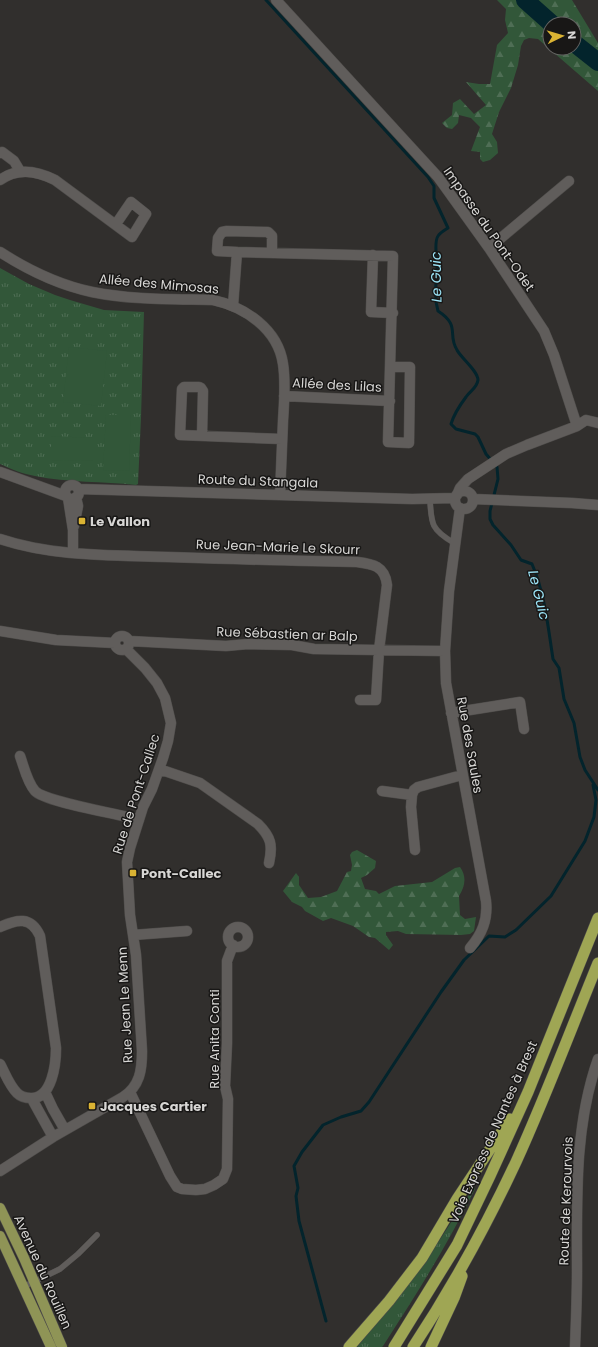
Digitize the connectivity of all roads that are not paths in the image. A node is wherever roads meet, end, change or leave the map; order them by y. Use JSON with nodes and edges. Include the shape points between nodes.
{"nodes":[{"id":1,"x":276,"y":0,"type":"edge"},
{"id":2,"x":0,"y":153,"type":"edge"},
{"id":3,"x":20,"y":171,"type":"junction"},
{"id":4,"x":0,"y":180,"type":"edge"},
{"id":5,"x":569,"y":181,"type":"dead end"},
{"id":6,"x":116,"y":224,"type":"dead end"},
{"id":7,"x":489,"y":248,"type":"junction"},
{"id":8,"x":0,"y":252,"type":"edge"},
{"id":9,"x":238,"y":252,"type":"junction"},
{"id":10,"x":272,"y":252,"type":"junction"},
{"id":11,"x":373,"y":255,"type":"junction"},
{"id":12,"x":233,"y":306,"type":"junction"},
{"id":13,"x":393,"y":313,"type":"junction"},
{"id":14,"x":391,"y":367,"type":"junction"},
{"id":15,"x":284,"y":396,"type":"junction"},
{"id":16,"x":390,"y":401,"type":"junction"},
{"id":17,"x":598,"y":423,"type":"edge"},
{"id":18,"x":577,"y":426,"type":"junction"},
{"id":19,"x":202,"y":436,"type":"junction"},
{"id":20,"x":282,"y":439,"type":"junction"},
{"id":21,"x":482,"y":471,"type":"junction"},
{"id":22,"x":0,"y":472,"type":"edge"},
{"id":23,"x":72,"y":494,"type":"junction"},
{"id":24,"x":280,"y":495,"type":"junction"},
{"id":25,"x":434,"y":499,"type":"junction"},
{"id":26,"x":471,"y":500,"type":"junction"},
{"id":27,"x":457,"y":501,"type":"junction"},
{"id":28,"x":598,"y":505,"type":"edge"},
{"id":29,"x":0,"y":539,"type":"edge"},
{"id":30,"x":454,"y":542,"type":"junction"},
{"id":31,"x":73,"y":553,"type":"junction"},
{"id":32,"x":0,"y":631,"type":"edge"},
{"id":33,"x":127,"y":645,"type":"junction"},
{"id":34,"x":379,"y":650,"type":"junction"},
{"id":35,"x":445,"y":650,"type":"junction"},
{"id":36,"x":360,"y":700,"type":"dead end"},
{"id":37,"x":451,"y":713,"type":"junction"},
{"id":38,"x":524,"y":729,"type":"dead end"},
{"id":39,"x":20,"y":756,"type":"dead end"},
{"id":40,"x":159,"y":769,"type":"junction"},
{"id":41,"x":462,"y":775,"type":"junction"},
{"id":42,"x":382,"y":791,"type":"dead end"},
{"id":43,"x":412,"y":795,"type":"junction"},
{"id":44,"x":139,"y":820,"type":"junction"},
{"id":45,"x":416,"y":850,"type":"dead end"},
{"id":46,"x":269,"y":862,"type":"dead end"},
{"id":47,"x":127,"y":866,"type":"joint"},
{"id":48,"x":598,"y":918,"type":"edge"},
{"id":49,"x":0,"y":927,"type":"edge"},
{"id":50,"x":187,"y":931,"type":"dead end"},
{"id":51,"x":134,"y":935,"type":"junction"},
{"id":52,"x":233,"y":945,"type":"dead end"},
{"id":53,"x":470,"y":948,"type":"dead end"},
{"id":54,"x":598,"y":963,"type":"edge"},
{"id":55,"x":598,"y":1059,"type":"edge"},
{"id":56,"x":0,"y":1064,"type":"edge"},
{"id":57,"x":45,"y":1092,"type":"junction"},
{"id":58,"x":130,"y":1092,"type":"junction"},
{"id":59,"x":528,"y":1092,"type":"junction"},
{"id":60,"x":32,"y":1099,"type":"junction"},
{"id":61,"x":65,"y":1130,"type":"junction"},
{"id":62,"x":53,"y":1137,"type":"junction"},
{"id":63,"x":0,"y":1171,"type":"edge"},
{"id":64,"x":0,"y":1208,"type":"edge"},
{"id":65,"x":97,"y":1235,"type":"dead end"},
{"id":66,"x":0,"y":1236,"type":"edge"},
{"id":67,"x":474,"y":1246,"type":"junction"},
{"id":68,"x":34,"y":1281,"type":"junction"},
{"id":69,"x":23,"y":1287,"type":"junction"},
{"id":70,"x":50,"y":1318,"type":"junction"},
{"id":71,"x":40,"y":1322,"type":"junction"},
{"id":72,"x":51,"y":1347,"type":"edge"},
{"id":73,"x":62,"y":1347,"type":"edge"},
{"id":74,"x":349,"y":1347,"type":"edge"},
{"id":75,"x":394,"y":1347,"type":"edge"},
{"id":76,"x":413,"y":1347,"type":"edge"},
{"id":77,"x":431,"y":1347,"type":"edge"},
{"id":78,"x":575,"y":1347,"type":"edge"}],
"edges":[{"from":1,"to":7,"type":"street","name":"Impasse du Pont-Odet","via":[[438,177]]},
{"from":2,"to":3,"type":"street","via":[[14,161]]},
{"from":3,"to":4,"type":"street"},
{"from":3,"to":6,"type":"street","via":[[36,172],[55,180]]},
{"from":5,"to":7,"type":"street"},
{"from":7,"to":18,"type":"street","name":"Impasse du Pont-Odet","via":[[551,345]]},
{"from":8,"to":12,"type":"street","name":"Allée des Mimosas","via":[[38,274],[91,292],[141,298],[213,300]]},
{"from":9,"to":10,"type":"street","name":"Allée des Lilas"},
{"from":9,"to":10,"type":"street","name":"Allée des Lilas","via":[[217,251],[218,238],[222,232],[268,232],[272,236]]},
{"from":9,"to":12,"type":"street"},
{"from":10,"to":11,"type":"street","name":"Allée des Lilas"},
{"from":11,"to":13,"type":"street","name":"Allée des Lilas","via":[[393,256]]},
{"from":11,"to":13,"type":"street","via":[[371,312]]},
{"from":12,"to":15,"type":"street","name":"Allée des Mimosas","via":[[258,322],[275,342],[283,363]]},
{"from":13,"to":14,"type":"street","name":"Allée des Lilas"},
{"from":14,"to":16,"type":"street","name":"Allée des Lilas"},
{"from":14,"to":16,"type":"street","name":"Allée des Lilas","via":[[410,367],[409,443],[388,442]]},
{"from":15,"to":16,"type":"street","name":"Allée des Lilas"},
{"from":15,"to":20,"type":"street","name":"Allée des Mimosas"},
{"from":17,"to":18,"type":"street","via":[[586,420]]},
{"from":18,"to":21,"type":"street","via":[[516,450]]},
{"from":19,"to":19,"type":"street","via":[[180,435],[184,387],[199,387],[203,391]]},
{"from":19,"to":20,"type":"street"},
{"from":20,"to":24,"type":"street","name":"Allée des Mimosas"},
{"from":21,"to":26,"type":"street","name":"Rue des Saules","via":[[472,483]]},
{"from":21,"to":27,"type":"street","via":[[464,484]]},
{"from":22,"to":23,"type":"street","name":"Route du Stangala"},
{"from":23,"to":24,"type":"street","name":"Route du Stangala","via":[[110,490]]},
{"from":23,"to":31,"type":"street"},
{"from":24,"to":25,"type":"street","name":"Route du Stangala"},
{"from":25,"to":27,"type":"street","name":"Route du Stangala"},
{"from":25,"to":30,"type":"lane","via":[[433,523],[437,532]]},
{"from":26,"to":27,"type":"street","via":[[468,508]]},
{"from":26,"to":27,"type":"street","via":[[462,492]]},
{"from":26,"to":28,"type":"street"},
{"from":26,"to":30,"type":"street","name":"Rue des Saules"},
{"from":27,"to":30,"type":"street","name":"Rue des Saules"},
{"from":29,"to":31,"type":"street","name":"Rue Jean-Marie Le Skourr","via":[[40,549]]},
{"from":30,"to":35,"type":"street","name":"Rue des Saules"},
{"from":31,"to":34,"type":"street","name":"Rue Jean-Marie Le Skourr","via":[[357,562],[374,565],[384,572],[388,585]]},
{"from":32,"to":33,"type":"street","name":"Rue Sébastien ar Balp","via":[[56,640],[115,643],[118,637],[122,636],[127,638]]},
{"from":33,"to":34,"type":"street","name":"Rue Sébastien ar Balp","via":[[254,644],[292,645],[314,649]]},
{"from":33,"to":40,"type":"street","name":"Rue de Pont-Callec","via":[[163,692],[168,709],[171,728]]},
{"from":34,"to":35,"type":"street","name":"Rue Sébastien ar Balp"},
{"from":34,"to":36,"type":"street","name":"Rue Jean-Marie Le Skourr","via":[[376,700]]},
{"from":35,"to":37,"type":"street","name":"Rue des Saules","via":[[446,683]]},
{"from":37,"to":38,"type":"street","via":[[520,702]]},
{"from":37,"to":41,"type":"street","name":"Rue des Saules"},
{"from":39,"to":44,"type":"street","via":[[36,792],[65,802]]},
{"from":40,"to":44,"type":"street","name":"Rue de Pont-Callec"},
{"from":40,"to":46,"type":"street","via":[[200,783],[258,824],[271,844]]},
{"from":41,"to":43,"type":"street","via":[[418,787]]},
{"from":41,"to":53,"type":"street","name":"Rue des Saules","via":[[487,910],[482,931]]},
{"from":42,"to":43,"type":"street"},
{"from":43,"to":45,"type":"street"},
{"from":44,"to":47,"type":"street","name":"Rue de Pont-Callec","via":[[127,857]]},
{"from":47,"to":51,"type":"street","name":"Rue Jean Le Menn"},
{"from":48,"to":59,"type":"highway","name":"Voie Express de Nantes à Brest"},
{"from":49,"to":57,"type":"street","via":[[24,921],[33,925],[40,936],[56,1048],[53,1074]]},
{"from":50,"to":51,"type":"street","name":"Rue Jean Le Menn"},
{"from":51,"to":58,"type":"street","name":"Rue Jean Le Menn","via":[[142,1064],[135,1086]]},
{"from":52,"to":58,"type":"street","name":"Rue Anita Conti","via":[[227,961],[225,1086],[228,1098],[228,1148],[225,1176],[205,1189],[188,1190],[177,1187]]},
{"from":54,"to":67,"type":"highway","via":[[516,1162]]},
{"from":55,"to":78,"type":"street","name":"Route de Kerourvois","via":[[584,1114],[578,1170]]},
{"from":56,"to":60,"type":"street","via":[[16,1092]]},
{"from":57,"to":60,"type":"street"},
{"from":57,"to":61,"type":"street"},
{"from":58,"to":61,"type":"street"},
{"from":59,"to":74,"type":"highway","via":[[457,1199],[422,1258]]},
{"from":59,"to":75,"type":"highway","name":"Voie Express de Nantes à Brest","via":[[457,1245]]},
{"from":60,"to":62,"type":"street"},
{"from":61,"to":62,"type":"street"},
{"from":62,"to":63,"type":"street"},
{"from":64,"to":68,"type":"main road","name":"Avenue du Rouillen"},
{"from":65,"to":68,"type":"lane","via":[[60,1269]]},
{"from":66,"to":69,"type":"main road","name":"Avenue du Rouillen"},
{"from":67,"to":76,"type":"highway"},
{"from":67,"to":77,"type":"highway"},
{"from":68,"to":69,"type":"lane"},
{"from":68,"to":70,"type":"main road","name":"Avenue du Rouillen"},
{"from":69,"to":71,"type":"main road","name":"Avenue du Rouillen"},
{"from":70,"to":71,"type":"main road"},
{"from":70,"to":73,"type":"main road","name":"Avenue du Rouillen"},
{"from":71,"to":72,"type":"main road","name":"Avenue du Rouillen"}]}
